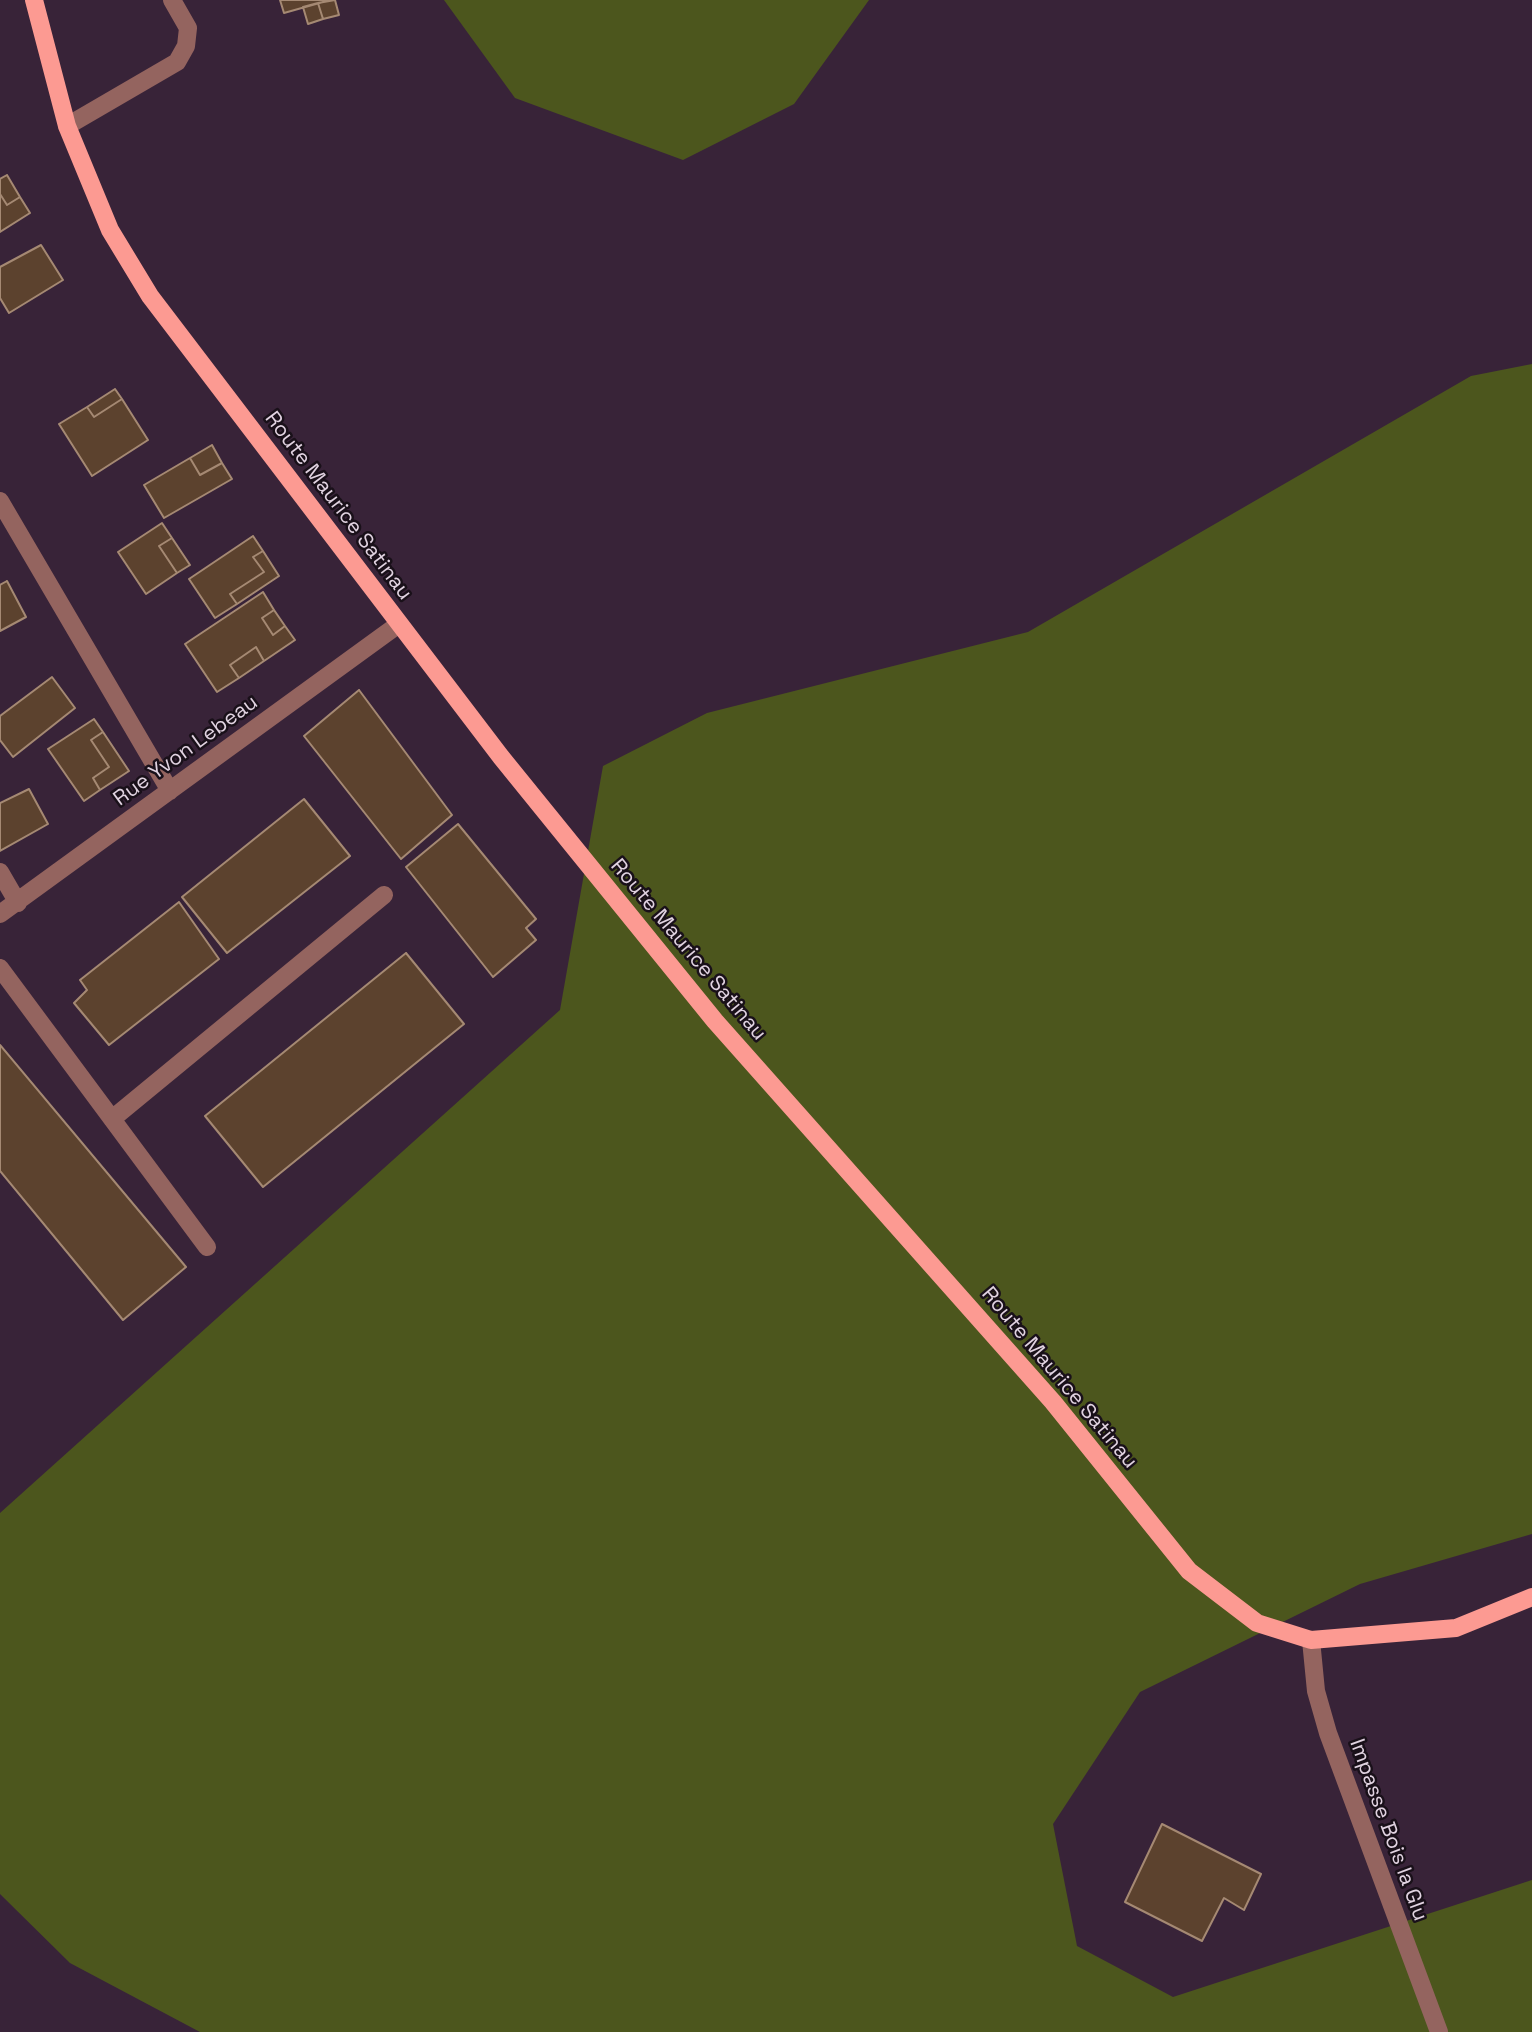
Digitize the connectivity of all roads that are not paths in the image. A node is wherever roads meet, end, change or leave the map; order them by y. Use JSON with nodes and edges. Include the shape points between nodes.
{"nodes":[{"id":1,"x":34,"y":0,"type":"edge"},
{"id":2,"x":172,"y":0,"type":"edge"},
{"id":3,"x":67,"y":126,"type":"junction"},
{"id":4,"x":0,"y":501,"type":"edge"},
{"id":5,"x":399,"y":624,"type":"junction"},
{"id":6,"x":170,"y":791,"type":"junction"},
{"id":7,"x":0,"y":872,"type":"edge"},
{"id":8,"x":384,"y":895,"type":"dead end"},
{"id":9,"x":19,"y":903,"type":"junction"},
{"id":10,"x":0,"y":915,"type":"edge"},
{"id":11,"x":0,"y":968,"type":"edge"},
{"id":12,"x":112,"y":1119,"type":"junction"},
{"id":13,"x":207,"y":1247,"type":"dead end"},
{"id":14,"x":1532,"y":1597,"type":"edge"},
{"id":15,"x":1311,"y":1640,"type":"junction"},
{"id":16,"x":1439,"y":2032,"type":"edge"}],
"edges":[{"from":1,"to":3,"type":"main road","name":"Route Maurice Satinau"},
{"from":2,"to":3,"type":"street","via":[[188,28],[186,46],[177,62]]},
{"from":3,"to":5,"type":"main road","name":"Route Maurice Satinau","via":[[110,230],[150,296]]},
{"from":4,"to":6,"type":"street"},
{"from":5,"to":6,"type":"street","name":"Rue Yvon Lebeau"},
{"from":5,"to":15,"type":"main road","name":"Route Maurice Satinau","via":[[500,757],[715,1021],[1054,1402],[1189,1571],[1256,1623]]},
{"from":6,"to":9,"type":"street","name":"Rue Yvon Lebeau"},
{"from":7,"to":9,"type":"street"},
{"from":8,"to":12,"type":"street"},
{"from":9,"to":10,"type":"street","name":"Rue Yvon Lebeau"},
{"from":11,"to":12,"type":"street"},
{"from":12,"to":13,"type":"street"},
{"from":14,"to":15,"type":"main road","name":"Route Maurice Satinau","via":[[1456,1628]]},
{"from":15,"to":16,"type":"street","name":"Impasse Bois la Glu","via":[[1316,1691],[1328,1733]]}]}
